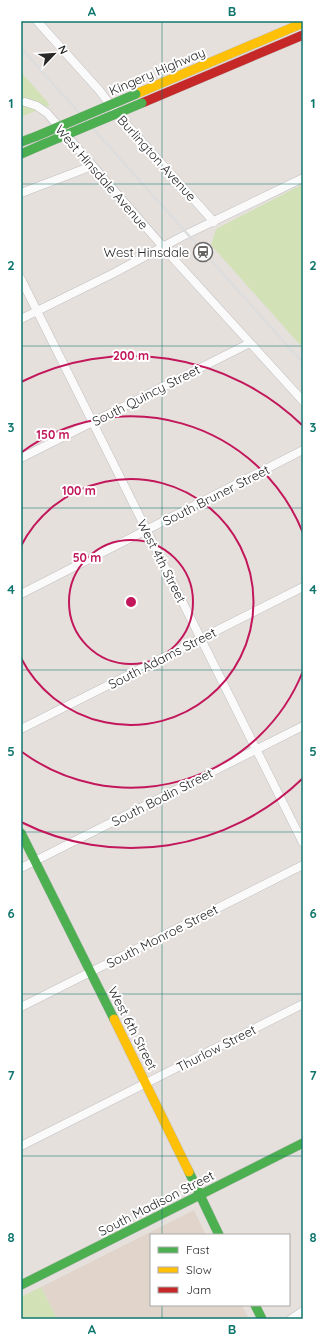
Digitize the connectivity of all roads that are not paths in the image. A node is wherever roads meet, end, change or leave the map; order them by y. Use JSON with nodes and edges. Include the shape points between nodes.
{"nodes":[{"id":1,"x":37,"y":21,"type":"edge"},
{"id":2,"x":303,"y":23,"type":"edge"},
{"id":3,"x":303,"y":34,"type":"edge"},
{"id":4,"x":25,"y":102,"type":"dead end"},
{"id":5,"x":21,"y":142,"type":"edge"},
{"id":6,"x":21,"y":154,"type":"edge"},
{"id":7,"x":92,"y":166,"type":"junction"},
{"id":8,"x":303,"y":178,"type":"edge"},
{"id":9,"x":21,"y":193,"type":"edge"},
{"id":10,"x":214,"y":222,"type":"junction"},
{"id":11,"x":164,"y":247,"type":"junction"},
{"id":12,"x":21,"y":279,"type":"edge"},
{"id":13,"x":37,"y":311,"type":"junction"},
{"id":14,"x":21,"y":319,"type":"edge"},
{"id":15,"x":250,"y":342,"type":"junction"},
{"id":16,"x":303,"y":402,"type":"edge"},
{"id":17,"x":92,"y":422,"type":"junction"},
{"id":18,"x":303,"y":450,"type":"edge"},
{"id":19,"x":21,"y":458,"type":"edge"},
{"id":20,"x":147,"y":531,"type":"junction"},
{"id":21,"x":303,"y":587,"type":"edge"},
{"id":22,"x":21,"y":594,"type":"edge"},
{"id":23,"x":201,"y":639,"type":"junction"},
{"id":24,"x":303,"y":726,"type":"edge"},
{"id":25,"x":21,"y":729,"type":"edge"},
{"id":26,"x":256,"y":750,"type":"junction"},
{"id":27,"x":21,"y":833,"type":"edge"},
{"id":28,"x":303,"y":843,"type":"edge"},
{"id":29,"x":35,"y":861,"type":"junction"},
{"id":30,"x":303,"y":865,"type":"edge"},
{"id":31,"x":21,"y":868,"type":"edge"},
{"id":32,"x":90,"y":972,"type":"junction"},
{"id":33,"x":303,"y":1004,"type":"edge"},
{"id":34,"x":21,"y":1007,"type":"edge"},
{"id":35,"x":146,"y":1083,"type":"junction"},
{"id":36,"x":303,"y":1143,"type":"edge"},
{"id":37,"x":21,"y":1146,"type":"edge"},
{"id":38,"x":200,"y":1195,"type":"junction"},
{"id":39,"x":220,"y":1234,"type":"edge"},
{"id":40,"x":21,"y":1285,"type":"edge"},
{"id":41,"x":256,"y":1306,"type":"edge"},
{"id":42,"x":303,"y":1311,"type":"edge"},
{"id":43,"x":262,"y":1319,"type":"edge"},
{"id":44,"x":291,"y":1319,"type":"edge"}],
"edges":[{"from":1,"to":10,"type":"street","name":"Burlington Avenue"},
{"from":2,"to":5,"type":"main road","name":"Kingery Highway","bridge":true},
{"from":3,"to":6,"type":"main road","name":"Kingery Highway","bridge":true},
{"from":4,"to":7,"type":"street","name":"West Hinsdale Avenue","via":[[47,112]]},
{"from":7,"to":9,"type":"street"},
{"from":7,"to":11,"type":"street","name":"West Hinsdale Avenue"},
{"from":8,"to":10,"type":"street"},
{"from":10,"to":11,"type":"street"},
{"from":11,"to":13,"type":"street"},
{"from":11,"to":15,"type":"street","name":"West Hinsdale Avenue"},
{"from":12,"to":13,"type":"street","name":"West 4th Street"},
{"from":13,"to":14,"type":"street"},
{"from":13,"to":17,"type":"street","name":"West 4th Street"},
{"from":15,"to":16,"type":"street","name":"West Hinsdale Avenue"},
{"from":15,"to":17,"type":"street","name":"South Quincy Street"},
{"from":17,"to":19,"type":"street","name":"South Quincy Street"},
{"from":17,"to":20,"type":"street","name":"West 4th Street"},
{"from":18,"to":20,"type":"street","name":"South Bruner Street"},
{"from":20,"to":22,"type":"street","name":"South Bruner Street"},
{"from":20,"to":23,"type":"street","name":"West 4th Street"},
{"from":21,"to":23,"type":"street","name":"South Adams Street"},
{"from":23,"to":25,"type":"street","name":"South Adams Street"},
{"from":23,"to":26,"type":"street","name":"West 4th Street"},
{"from":24,"to":26,"type":"street","name":"South Bodin Street"},
{"from":26,"to":28,"type":"street","name":"West 4th Street"},
{"from":26,"to":29,"type":"street","name":"South Bodin Street"},
{"from":27,"to":29,"type":"main road","name":"West 6th Street"},
{"from":29,"to":31,"type":"street","name":"South Bodin Street"},
{"from":29,"to":32,"type":"main road","name":"West 6th Street"},
{"from":30,"to":32,"type":"street","name":"South Monroe Street"},
{"from":32,"to":34,"type":"street","name":"South Monroe Street"},
{"from":32,"to":35,"type":"main road","name":"West 6th Street"},
{"from":33,"to":35,"type":"street","name":"Thurlow Street"},
{"from":35,"to":37,"type":"street","name":"Thurlow Street"},
{"from":35,"to":38,"type":"main road","name":"West 6th Street"},
{"from":36,"to":38,"type":"main road","name":"South Madison Street"},
{"from":38,"to":39,"type":"main road","name":"West 6th Street"},
{"from":38,"to":40,"type":"main road","name":"South Madison Street"},
{"from":41,"to":43,"type":"main road"},
{"from":42,"to":44,"type":"street"}]}
